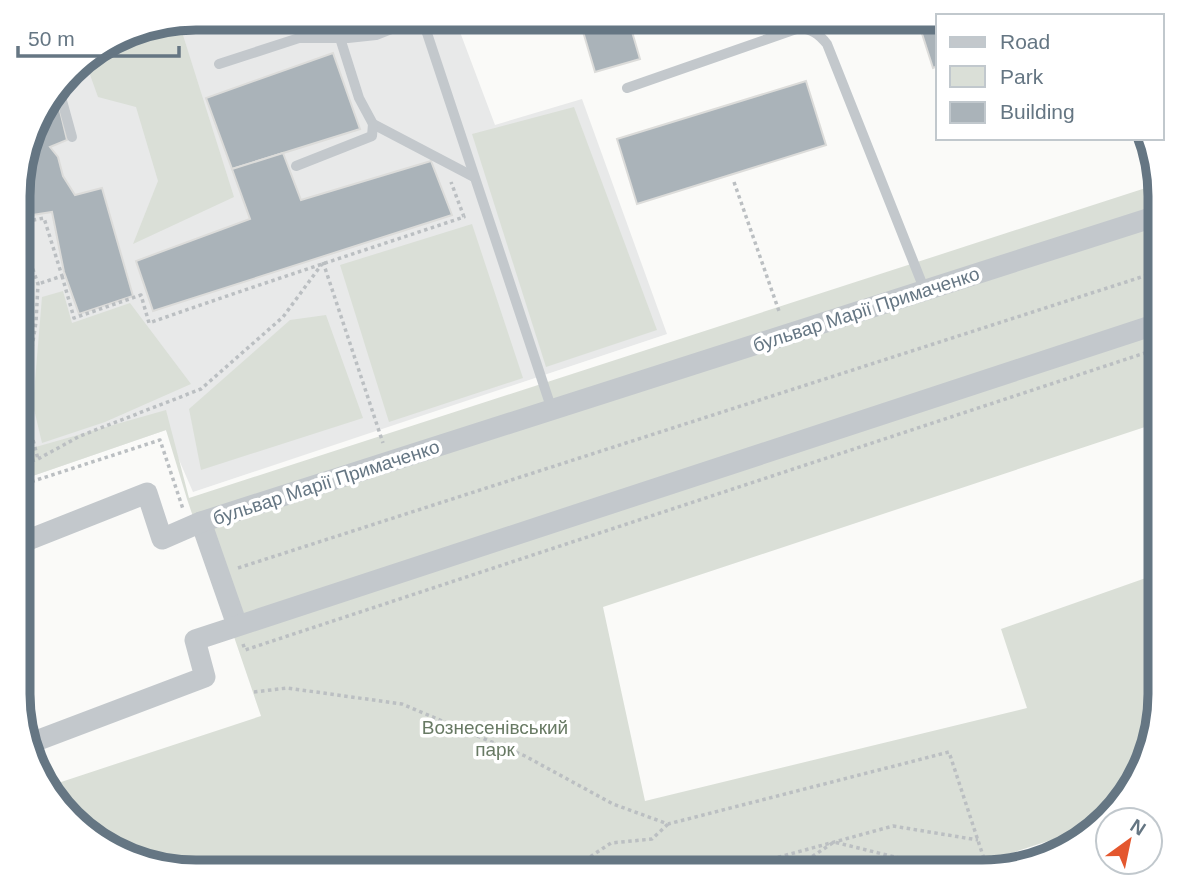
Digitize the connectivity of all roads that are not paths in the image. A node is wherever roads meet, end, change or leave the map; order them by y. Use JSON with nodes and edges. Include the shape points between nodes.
{"nodes":[{"id":1,"x":389,"y":30,"type":"edge"},
{"id":2,"x":425,"y":30,"type":"edge"},
{"id":3,"x":793,"y":30,"type":"edge"},
{"id":4,"x":810,"y":30,"type":"edge"},
{"id":5,"x":340,"y":38,"type":"junction"},
{"id":6,"x":219,"y":64,"type":"dead end"},
{"id":7,"x":627,"y":88,"type":"dead end"},
{"id":8,"x":62,"y":99,"type":"edge"},
{"id":9,"x":373,"y":124,"type":"junction"},
{"id":10,"x":72,"y":137,"type":"dead end"},
{"id":11,"x":296,"y":166,"type":"dead end"},
{"id":12,"x":474,"y":177,"type":"junction"},
{"id":13,"x":1148,"y":219,"type":"edge"},
{"id":14,"x":925,"y":291,"type":"junction"},
{"id":15,"x":1148,"y":327,"type":"edge"},
{"id":16,"x":552,"y":410,"type":"junction"},
{"id":17,"x":201,"y":522,"type":"junction"},
{"id":18,"x":30,"y":539,"type":"edge"},
{"id":19,"x":237,"y":625,"type":"junction"},
{"id":20,"x":36,"y":741,"type":"edge"}],
"edges":[{"from":1,"to":5,"type":"lane"},
{"from":2,"to":12,"type":"lane"},
{"from":3,"to":7,"type":"lane"},
{"from":4,"to":14,"type":"lane","via":[[827,44]]},
{"from":5,"to":6,"type":"lane","via":[[299,37]]},
{"from":5,"to":9,"type":"lane","via":[[359,98]]},
{"from":8,"to":10,"type":"lane"},
{"from":9,"to":11,"type":"lane","via":[[372,136]]},
{"from":9,"to":12,"type":"lane"},
{"from":12,"to":16,"type":"lane"},
{"from":13,"to":14,"type":"street","name":"бульвар Марії Примаченко"},
{"from":14,"to":16,"type":"street","name":"бульвар Марії Примаченко"},
{"from":15,"to":19,"type":"street"},
{"from":16,"to":17,"type":"street","name":"бульвар Марії Примаченко"},
{"from":17,"to":18,"type":"street","via":[[162,539],[147,493]]},
{"from":17,"to":19,"type":"street","name":"бульвар Марії Примаченко"},
{"from":19,"to":20,"type":"street","via":[[195,640],[205,677]]}]}
